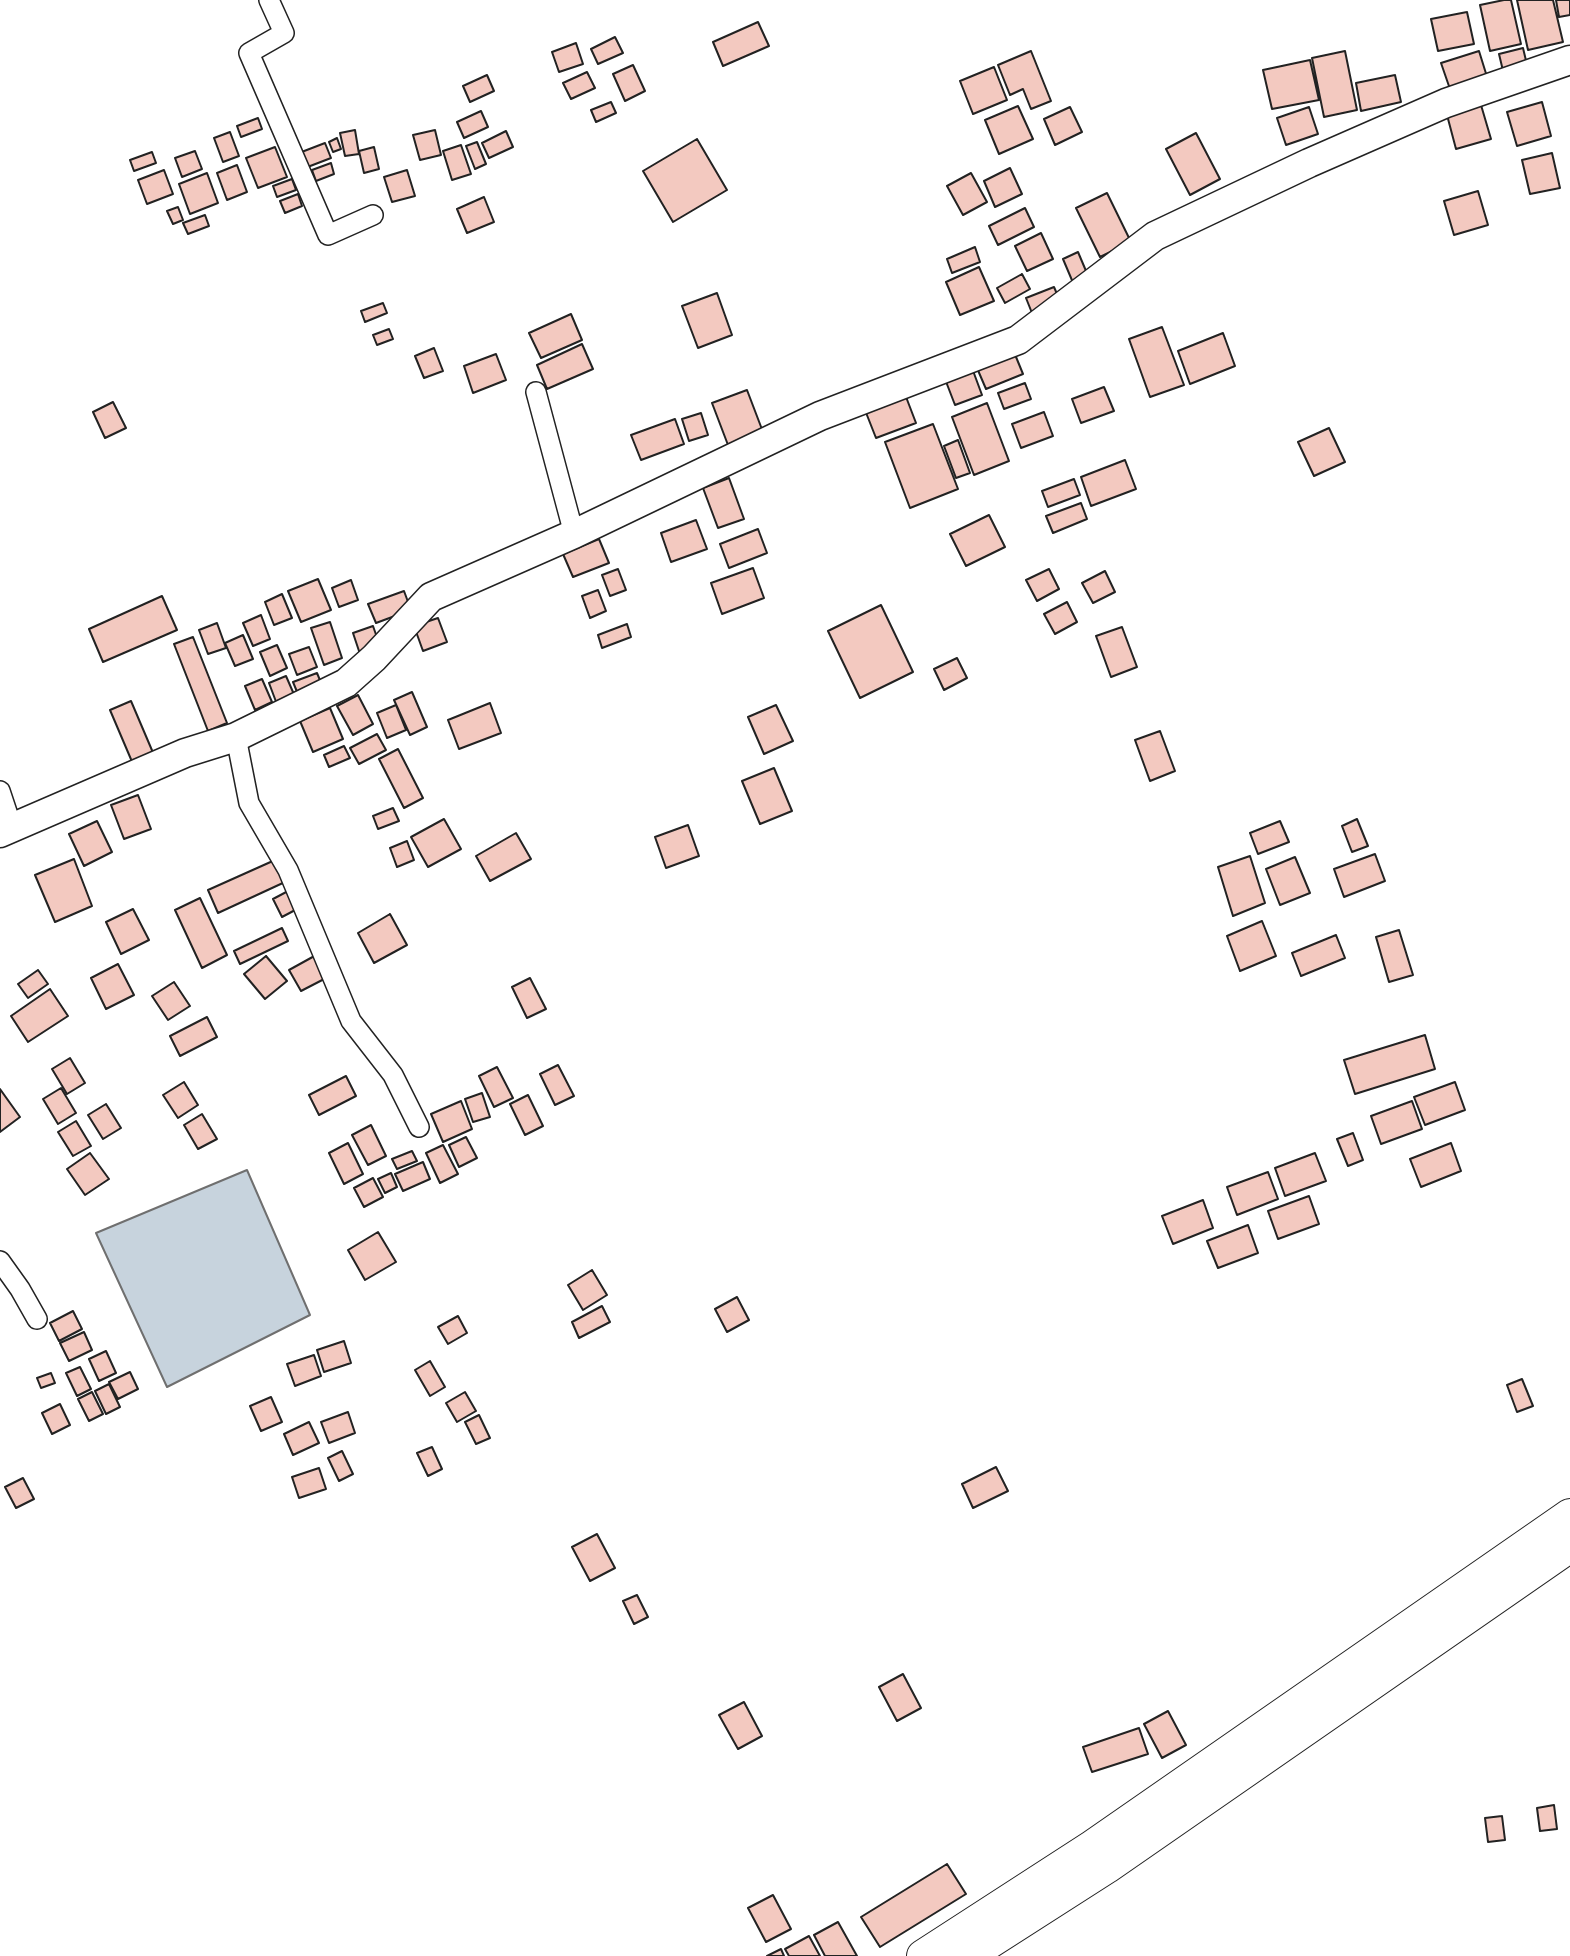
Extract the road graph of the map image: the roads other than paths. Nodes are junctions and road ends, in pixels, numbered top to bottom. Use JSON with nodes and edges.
{"nodes":[{"id":1,"x":269,"y":0,"type":"edge"},
{"id":2,"x":1570,"y":60,"type":"edge"},
{"id":3,"x":373,"y":215,"type":"dead end"},
{"id":4,"x":536,"y":392,"type":"dead end"},
{"id":5,"x":574,"y":534,"type":"junction"},
{"id":6,"x":236,"y":737,"type":"junction"},
{"id":7,"x":0,"y":791,"type":"edge"},
{"id":8,"x":6,"y":830,"type":"edge"},
{"id":9,"x":419,"y":1127,"type":"dead end"},
{"id":10,"x":0,"y":1261,"type":"edge"},
{"id":11,"x":37,"y":1319,"type":"dead end"},
{"id":12,"x":1570,"y":1515,"type":"edge"},
{"id":13,"x":1570,"y":1546,"type":"edge"},
{"id":14,"x":923,"y":1956,"type":"edge"},
{"id":15,"x":968,"y":1956,"type":"edge"}],
"edges":[{"from":1,"to":3,"type":"street"},
{"from":2,"to":5,"type":"street"},
{"from":4,"to":5,"type":"street"},
{"from":5,"to":6,"type":"street"},
{"from":6,"to":8,"type":"street"},
{"from":6,"to":9,"type":"street"},
{"from":7,"to":8,"type":"street"},
{"from":10,"to":11,"type":"street"},
{"from":12,"to":14,"type":"main road"},
{"from":13,"to":15,"type":"main road"}]}
